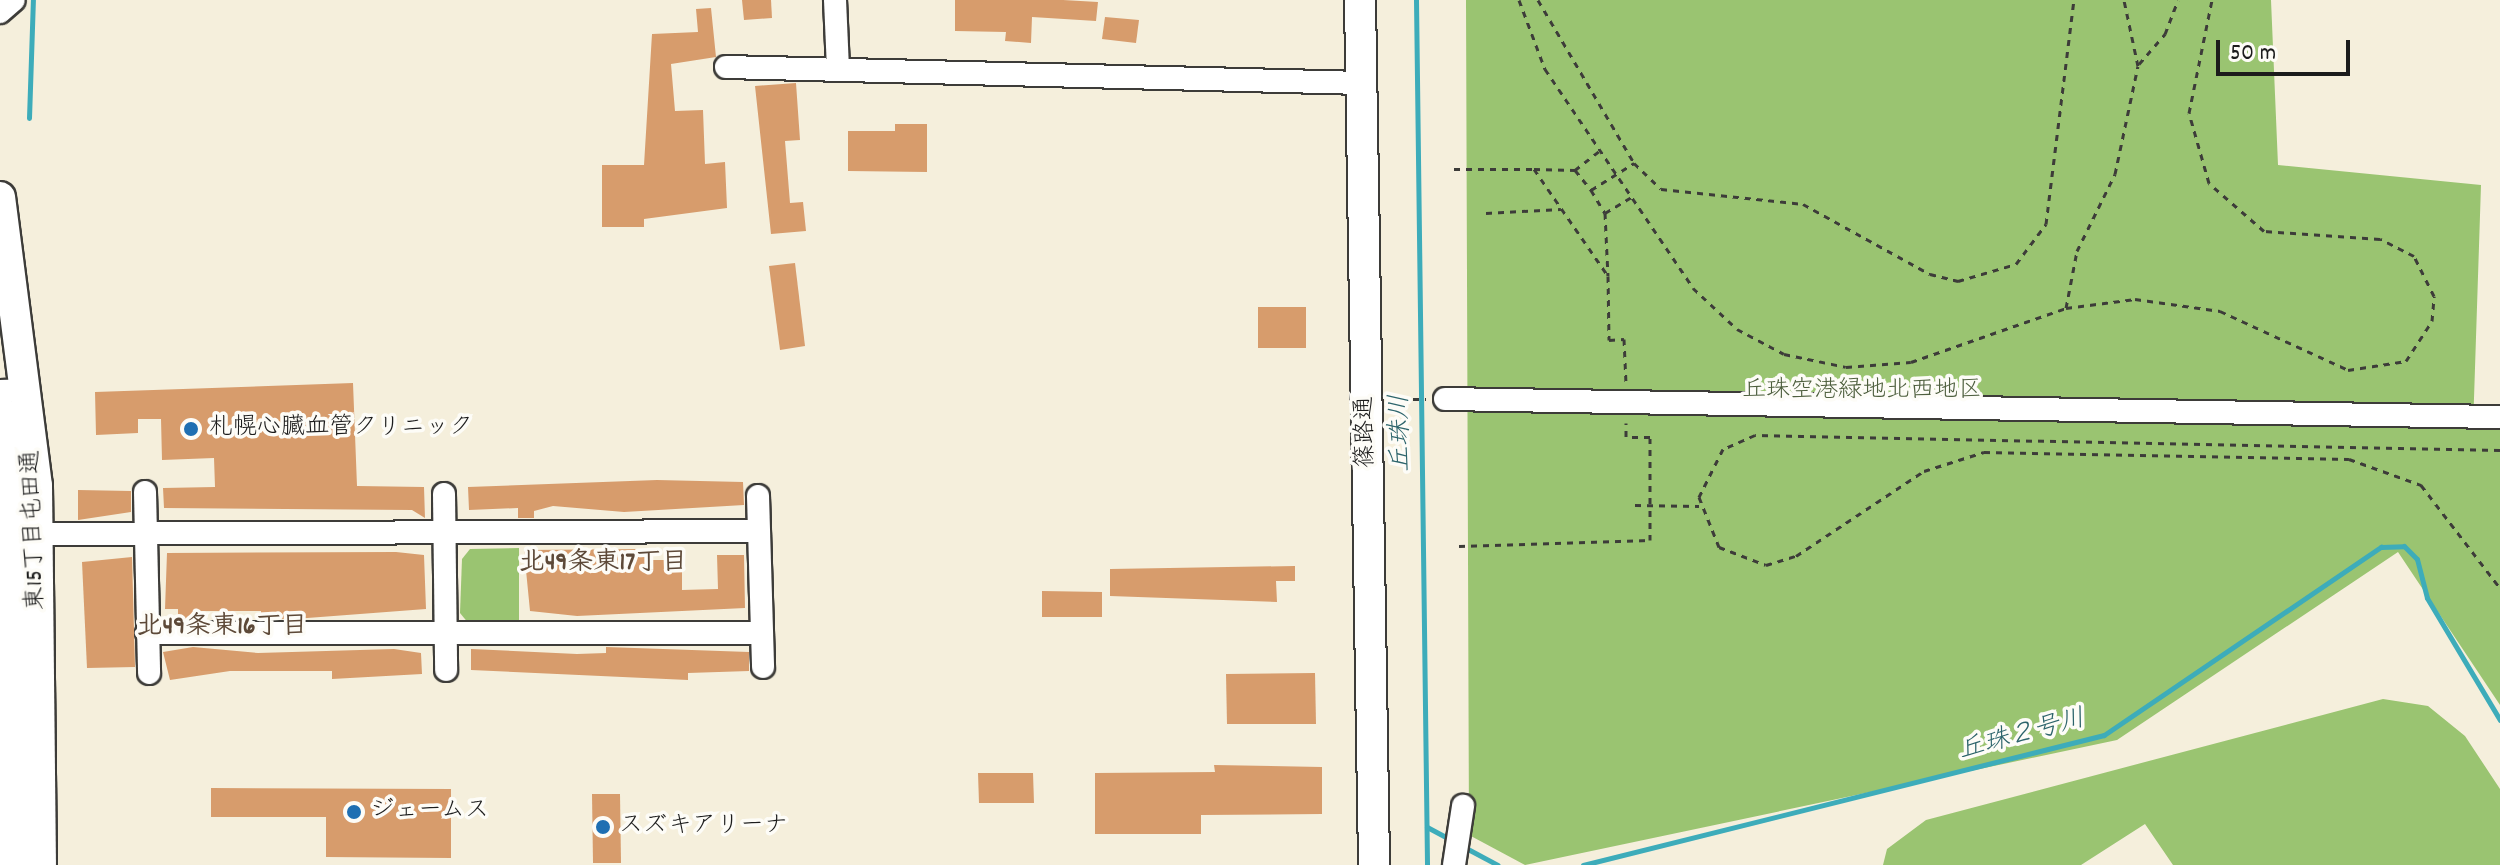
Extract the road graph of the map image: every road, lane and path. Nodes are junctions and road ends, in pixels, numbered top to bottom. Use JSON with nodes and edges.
{"nodes":[{"id":1,"x":14,"y":0,"type":"edge"},
{"id":2,"x":835,"y":0,"type":"edge"},
{"id":3,"x":1360,"y":0,"type":"edge"},
{"id":4,"x":1519,"y":0,"type":"edge"},
{"id":5,"x":1538,"y":0,"type":"edge"},
{"id":6,"x":2074,"y":0,"type":"edge"},
{"id":7,"x":2124,"y":0,"type":"edge"},
{"id":8,"x":2178,"y":0,"type":"edge"},
{"id":9,"x":2212,"y":0,"type":"edge"},
{"id":10,"x":0,"y":12,"type":"edge"},
{"id":11,"x":2138,"y":66,"type":"junction"},
{"id":12,"x":726,"y":67,"type":"dead end"},
{"id":13,"x":838,"y":68,"type":"junction"},
{"id":14,"x":1361,"y":83,"type":"junction"},
{"id":15,"x":1601,"y":150,"type":"junction"},
{"id":16,"x":1634,"y":163,"type":"junction"},
{"id":17,"x":1534,"y":169,"type":"dead end"},
{"id":18,"x":1575,"y":170,"type":"junction"},
{"id":19,"x":1618,"y":174,"type":"junction"},
{"id":20,"x":1591,"y":190,"type":"junction"},
{"id":21,"x":0,"y":197,"type":"edge"},
{"id":22,"x":1632,"y":197,"type":"junction"},
{"id":23,"x":1561,"y":209,"type":"dead end"},
{"id":24,"x":1486,"y":213,"type":"dead end"},
{"id":25,"x":1605,"y":213,"type":"junction"},
{"id":26,"x":4,"y":265,"type":"edge"},
{"id":27,"x":1608,"y":276,"type":"dead end"},
{"id":28,"x":2066,"y":308,"type":"junction"},
{"id":29,"x":12,"y":390,"type":"edge"},
{"id":30,"x":1445,"y":399,"type":"dead end"},
{"id":31,"x":0,"y":411,"type":"edge"},
{"id":32,"x":2500,"y":417,"type":"edge"},
{"id":33,"x":2500,"y":450,"type":"edge"},
{"id":34,"x":145,"y":492,"type":"dead end"},
{"id":35,"x":444,"y":494,"type":"dead end"},
{"id":36,"x":758,"y":496,"type":"dead end"},
{"id":37,"x":1635,"y":505,"type":"dead end"},
{"id":38,"x":1699,"y":506,"type":"junction"},
{"id":39,"x":19,"y":516,"type":"edge"},
{"id":40,"x":758,"y":531,"type":"junction"},
{"id":41,"x":444,"y":533,"type":"junction"},
{"id":42,"x":146,"y":534,"type":"junction"},
{"id":43,"x":2500,"y":588,"type":"edge"},
{"id":44,"x":147,"y":633,"type":"junction"},
{"id":45,"x":761,"y":633,"type":"junction"},
{"id":46,"x":445,"y":634,"type":"junction"},
{"id":47,"x":763,"y":667,"type":"dead end"},
{"id":48,"x":446,"y":670,"type":"dead end"},
{"id":49,"x":149,"y":673,"type":"dead end"},
{"id":50,"x":1462,"y":816,"type":"dead end"},
{"id":51,"x":1454,"y":862,"type":"edge"},
{"id":52,"x":12,"y":865,"type":"edge"},
{"id":53,"x":41,"y":865,"type":"edge"},
{"id":54,"x":1374,"y":865,"type":"edge"}],
"edges":[{"from":1,"to":10,"type":"street"},
{"from":2,"to":13,"type":"street"},
{"from":3,"to":14,"type":"street","name":"篠路通"},
{"from":4,"to":15,"type":"path"},
{"from":5,"to":16,"type":"path"},
{"from":6,"to":16,"type":"path"},
{"from":7,"to":11,"type":"path"},
{"from":8,"to":11,"type":"path"},
{"from":9,"to":28,"type":"path"},
{"from":11,"to":28,"type":"path"},
{"from":12,"to":13,"type":"street"},
{"from":13,"to":14,"type":"street"},
{"from":14,"to":54,"type":"street","name":"篠路通"},
{"from":15,"to":18,"type":"path"},
{"from":15,"to":19,"type":"path"},
{"from":16,"to":19,"type":"path"},
{"from":17,"to":18,"type":"path"},
{"from":18,"to":20,"type":"path"},
{"from":19,"to":20,"type":"path"},
{"from":19,"to":22,"type":"path"},
{"from":20,"to":25,"type":"path"},
{"from":21,"to":26,"type":"street","name":"東15丁目屯田通"},
{"from":22,"to":25,"type":"path"},
{"from":22,"to":28,"type":"path"},
{"from":23,"to":24,"type":"path"},
{"from":25,"to":27,"type":"path"},
{"from":26,"to":29,"type":"street","name":"東15丁目屯田通"},
{"from":29,"to":39,"type":"street","name":"東15丁目屯田通"},
{"from":30,"to":32,"type":"street"},
{"from":31,"to":39,"type":"street","name":"東15丁目屯田通"},
{"from":33,"to":38,"type":"path"},
{"from":34,"to":42,"type":"street"},
{"from":35,"to":41,"type":"street"},
{"from":36,"to":40,"type":"street"},
{"from":37,"to":38,"type":"path"},
{"from":38,"to":43,"type":"path"},
{"from":39,"to":42,"type":"street"},
{"from":39,"to":52,"type":"street","name":"東15丁目屯田通"},
{"from":39,"to":53,"type":"street","name":"東15丁目屯田通"},
{"from":40,"to":41,"type":"street"},
{"from":40,"to":45,"type":"street"},
{"from":41,"to":42,"type":"street"},
{"from":41,"to":46,"type":"street"},
{"from":42,"to":44,"type":"street"},
{"from":44,"to":46,"type":"street"},
{"from":44,"to":49,"type":"street"},
{"from":45,"to":46,"type":"street"},
{"from":45,"to":47,"type":"street"},
{"from":46,"to":48,"type":"street"},
{"from":50,"to":51,"type":"street"}]}
